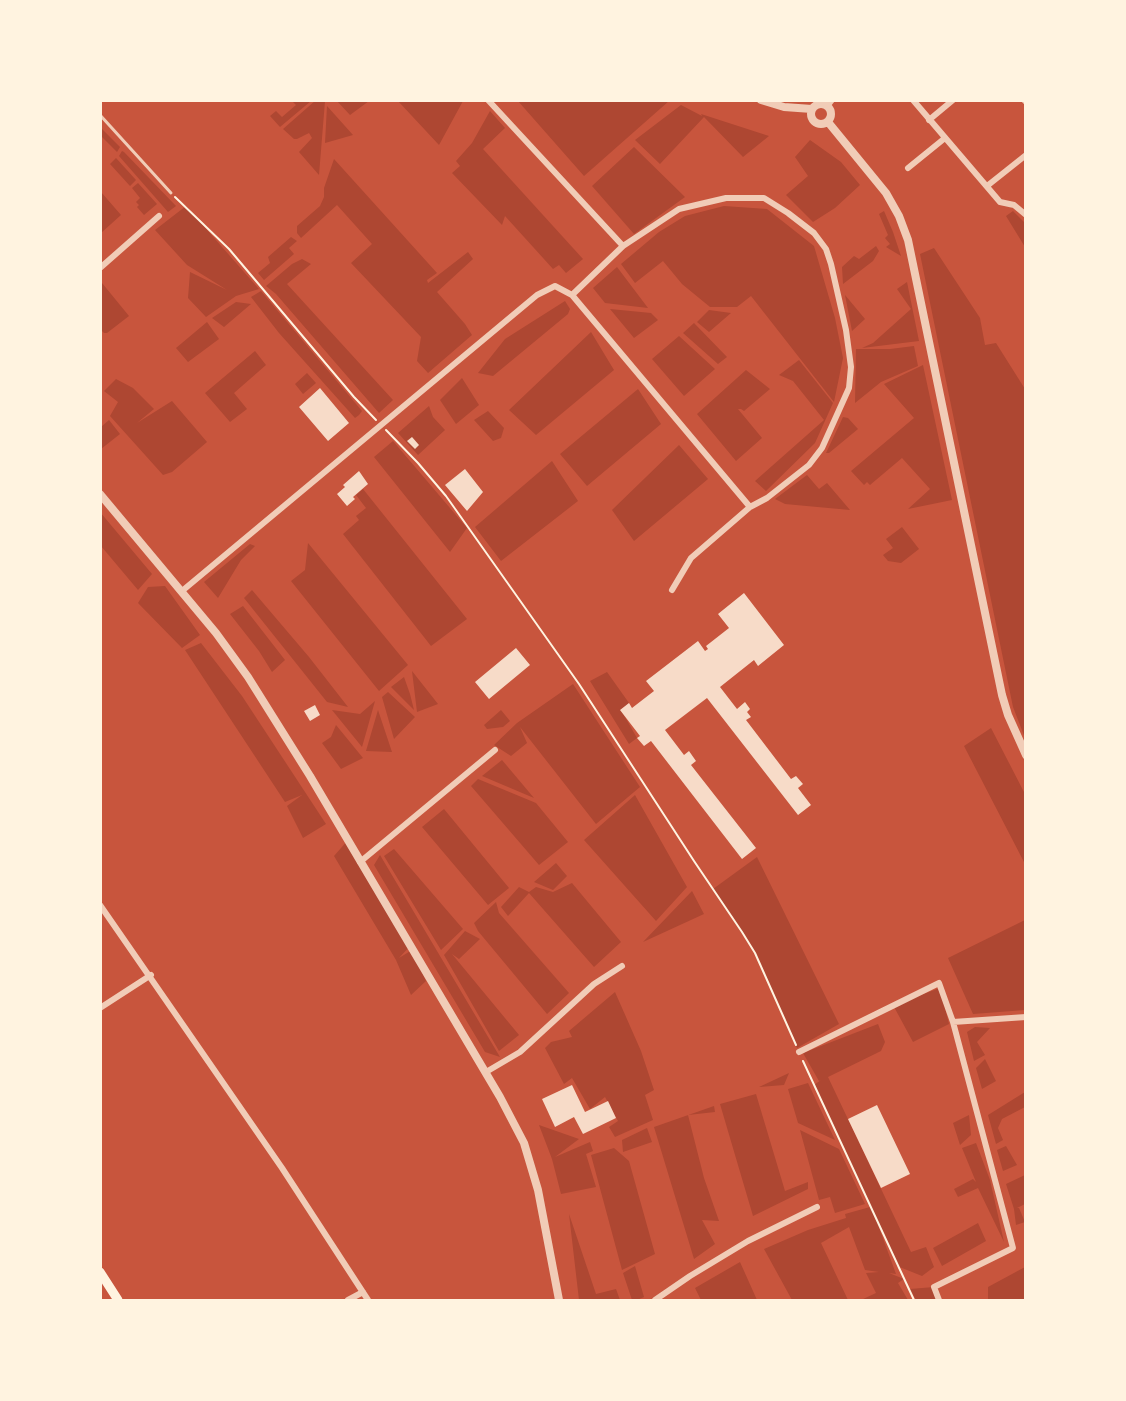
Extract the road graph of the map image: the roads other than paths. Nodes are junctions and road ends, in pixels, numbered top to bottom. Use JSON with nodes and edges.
{"nodes":[{"id":1,"x":488,"y":100,"type":"edge"},
{"id":2,"x":761,"y":100,"type":"edge"},
{"id":3,"x":913,"y":100,"type":"edge"},
{"id":4,"x":953,"y":100,"type":"edge"},
{"id":5,"x":830,"y":103,"type":"edge"},
{"id":6,"x":812,"y":109,"type":"junction"},
{"id":7,"x":100,"y":115,"type":"edge"},
{"id":8,"x":929,"y":120,"type":"junction"},
{"id":9,"x":828,"y":122,"type":"junction"},
{"id":10,"x":945,"y":138,"type":"junction"},
{"id":11,"x":1026,"y":155,"type":"edge"},
{"id":12,"x":908,"y":168,"type":"dead end"},
{"id":13,"x":987,"y":186,"type":"junction"},
{"id":14,"x":171,"y":193,"type":"road end"},
{"id":15,"x":1026,"y":215,"type":"edge"},
{"id":16,"x":159,"y":216,"type":"dead end"},
{"id":17,"x":623,"y":246,"type":"junction"},
{"id":18,"x":100,"y":268,"type":"edge"},
{"id":19,"x":572,"y":295,"type":"junction"},
{"id":20,"x":100,"y":494,"type":"edge"},
{"id":21,"x":750,"y":507,"type":"junction"},
{"id":22,"x":672,"y":590,"type":"dead end"},
{"id":23,"x":182,"y":591,"type":"junction"},
{"id":24,"x":495,"y":750,"type":"dead end"},
{"id":25,"x":1026,"y":755,"type":"edge"},
{"id":26,"x":360,"y":862,"type":"junction"},
{"id":27,"x":100,"y":905,"type":"edge"},
{"id":28,"x":622,"y":966,"type":"dead end"},
{"id":29,"x":150,"y":975,"type":"junction"},
{"id":30,"x":100,"y":1008,"type":"edge"},
{"id":31,"x":1026,"y":1017,"type":"edge"},
{"id":32,"x":953,"y":1022,"type":"junction"},
{"id":33,"x":799,"y":1052,"type":"road end"},
{"id":34,"x":486,"y":1072,"type":"junction"},
{"id":35,"x":817,"y":1207,"type":"dead end"},
{"id":36,"x":100,"y":1272,"type":"edge"},
{"id":37,"x":363,"y":1292,"type":"junction"},
{"id":38,"x":118,"y":1300,"type":"edge"},
{"id":39,"x":348,"y":1300,"type":"edge"},
{"id":40,"x":368,"y":1300,"type":"edge"},
{"id":41,"x":559,"y":1300,"type":"edge"},
{"id":42,"x":655,"y":1300,"type":"edge"},
{"id":43,"x":939,"y":1300,"type":"edge"}],
"edges":[{"from":1,"to":17,"type":"street"},
{"from":2,"to":6,"type":"street"},
{"from":3,"to":8,"type":"street"},
{"from":4,"to":8,"type":"street"},
{"from":5,"to":6,"type":"street"},
{"from":5,"to":9,"type":"street"},
{"from":6,"to":9,"type":"street"},
{"from":7,"to":14,"type":"lane"},
{"from":8,"to":10,"type":"street"},
{"from":9,"to":25,"type":"street"},
{"from":10,"to":12,"type":"street"},
{"from":10,"to":13,"type":"street"},
{"from":11,"to":13,"type":"street"},
{"from":13,"to":15,"type":"street"},
{"from":16,"to":18,"type":"street"},
{"from":17,"to":19,"type":"street"},
{"from":17,"to":21,"type":"street"},
{"from":19,"to":21,"type":"street"},
{"from":19,"to":23,"type":"street"},
{"from":20,"to":23,"type":"street"},
{"from":21,"to":22,"type":"street"},
{"from":23,"to":26,"type":"street"},
{"from":24,"to":26,"type":"street"},
{"from":26,"to":34,"type":"street"},
{"from":27,"to":29,"type":"street"},
{"from":28,"to":34,"type":"street"},
{"from":29,"to":30,"type":"street"},
{"from":29,"to":37,"type":"street"},
{"from":31,"to":32,"type":"street"},
{"from":32,"to":33,"type":"street"},
{"from":32,"to":43,"type":"street"},
{"from":34,"to":41,"type":"street"},
{"from":35,"to":42,"type":"street"},
{"from":36,"to":38,"type":"main road"},
{"from":37,"to":39,"type":"street"},
{"from":37,"to":40,"type":"street"}]}
